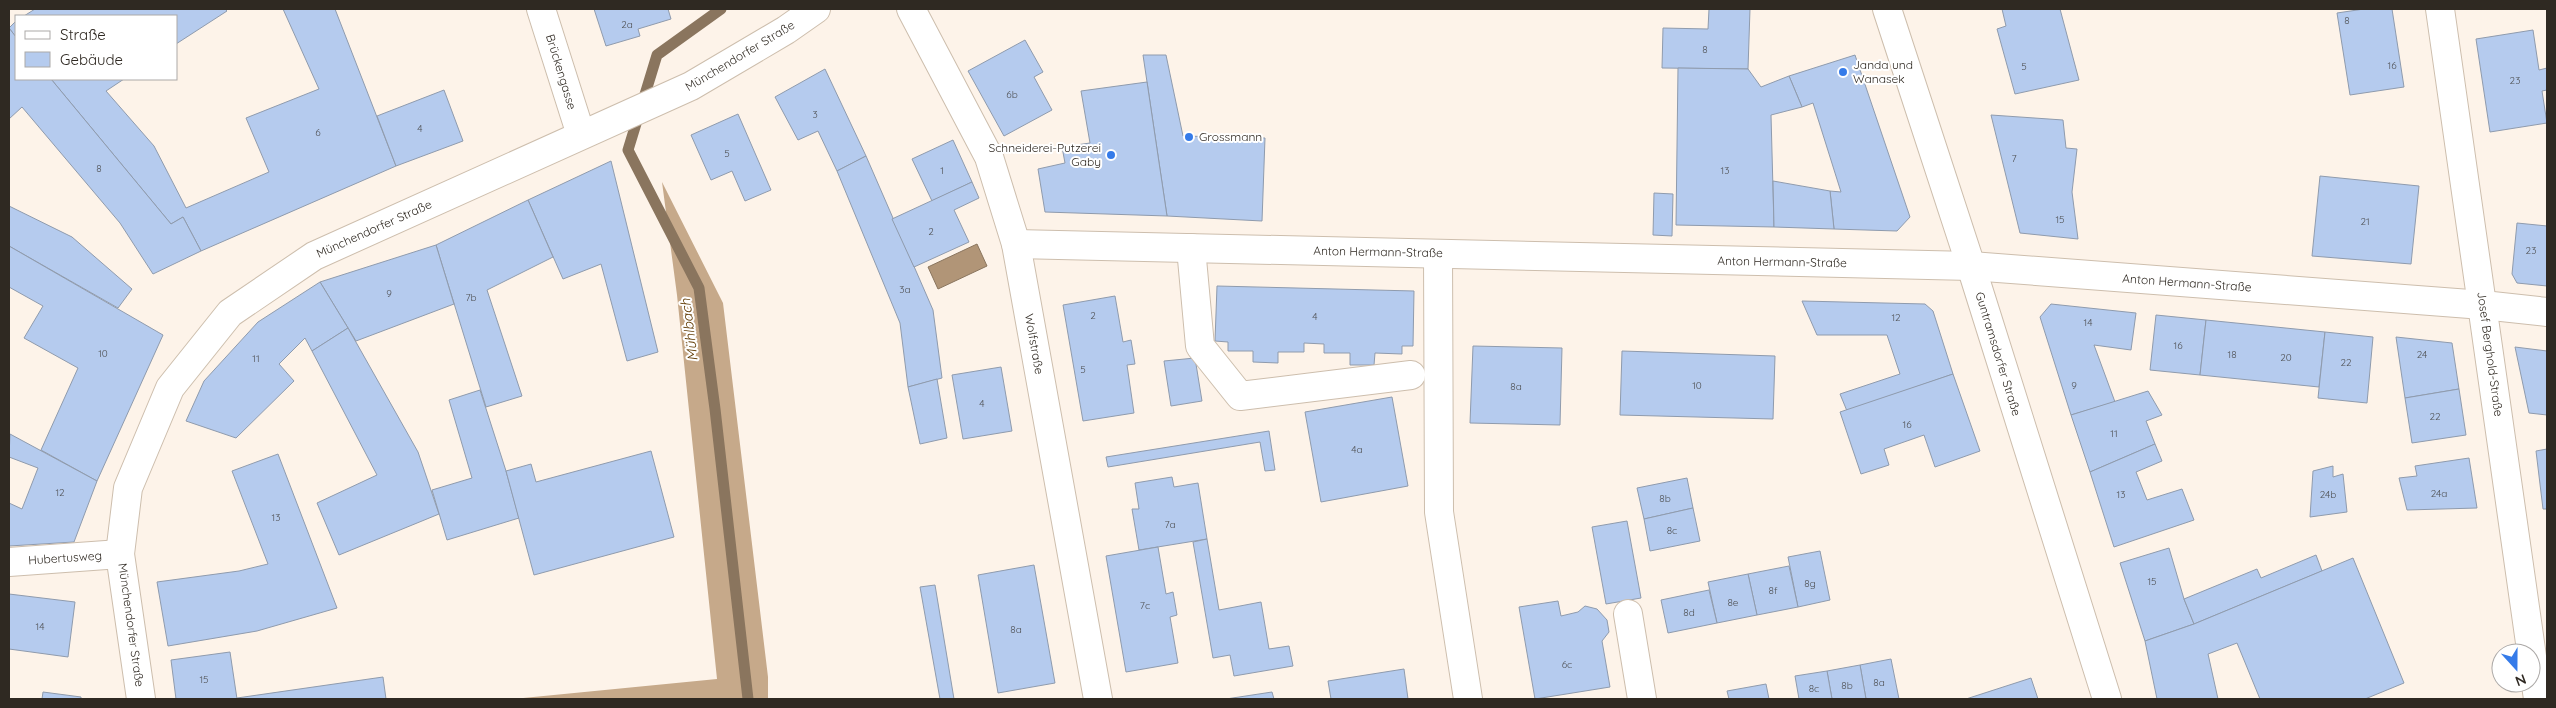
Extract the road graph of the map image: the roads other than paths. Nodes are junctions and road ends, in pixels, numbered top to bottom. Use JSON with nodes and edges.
{"nodes":[{"id":1,"x":541,"y":9,"type":"edge"},
{"id":2,"x":816,"y":9,"type":"edge"},
{"id":3,"x":911,"y":9,"type":"edge"},
{"id":4,"x":1886,"y":9,"type":"edge"},
{"id":5,"x":2440,"y":9,"type":"edge"},
{"id":6,"x":581,"y":135,"type":"junction"},
{"id":7,"x":1016,"y":244,"type":"junction"},
{"id":8,"x":1191,"y":248,"type":"junction"},
{"id":9,"x":1438,"y":254,"type":"junction"},
{"id":10,"x":1971,"y":266,"type":"junction"},
{"id":11,"x":2483,"y":305,"type":"junction"},
{"id":12,"x":2547,"y":312,"type":"edge"},
{"id":13,"x":1411,"y":375,"type":"dead end"},
{"id":14,"x":120,"y":554,"type":"junction"},
{"id":15,"x":9,"y":562,"type":"edge"},
{"id":16,"x":1628,"y":614,"type":"dead end"},
{"id":17,"x":142,"y":699,"type":"edge"},
{"id":18,"x":1098,"y":699,"type":"edge"},
{"id":19,"x":1468,"y":699,"type":"edge"},
{"id":20,"x":1642,"y":699,"type":"edge"},
{"id":21,"x":2107,"y":699,"type":"edge"},
{"id":22,"x":2538,"y":699,"type":"edge"}],
"edges":[{"from":1,"to":6,"type":"street","name":"Brückengasse"},
{"from":2,"to":6,"type":"street","name":"Münchendorfer Straße"},
{"from":3,"to":7,"type":"street","name":"Wolfstraße"},
{"from":4,"to":10,"type":"street","name":"Guntramsdorfer Straße"},
{"from":5,"to":11,"type":"street","name":"Josef Berghold-Straße"},
{"from":6,"to":14,"type":"street","name":"Münchendorfer Straße"},
{"from":7,"to":8,"type":"street","name":"Anton Hermann-Straße"},
{"from":7,"to":18,"type":"street","name":"Wolfstraße"},
{"from":8,"to":9,"type":"street","name":"Anton Hermann-Straße"},
{"from":8,"to":13,"type":"street"},
{"from":9,"to":10,"type":"street","name":"Anton Hermann-Straße"},
{"from":9,"to":19,"type":"street"},
{"from":10,"to":11,"type":"street","name":"Anton Hermann-Straße"},
{"from":10,"to":21,"type":"street","name":"Guntramsdorfer Straße"},
{"from":11,"to":12,"type":"street","name":"Anton Hermann-Straße"},
{"from":11,"to":22,"type":"street","name":"Josef Berghold-Straße"},
{"from":14,"to":15,"type":"street","name":"Hubertusweg"},
{"from":14,"to":17,"type":"street","name":"Münchendorfer Straße"},
{"from":16,"to":20,"type":"street"}]}
